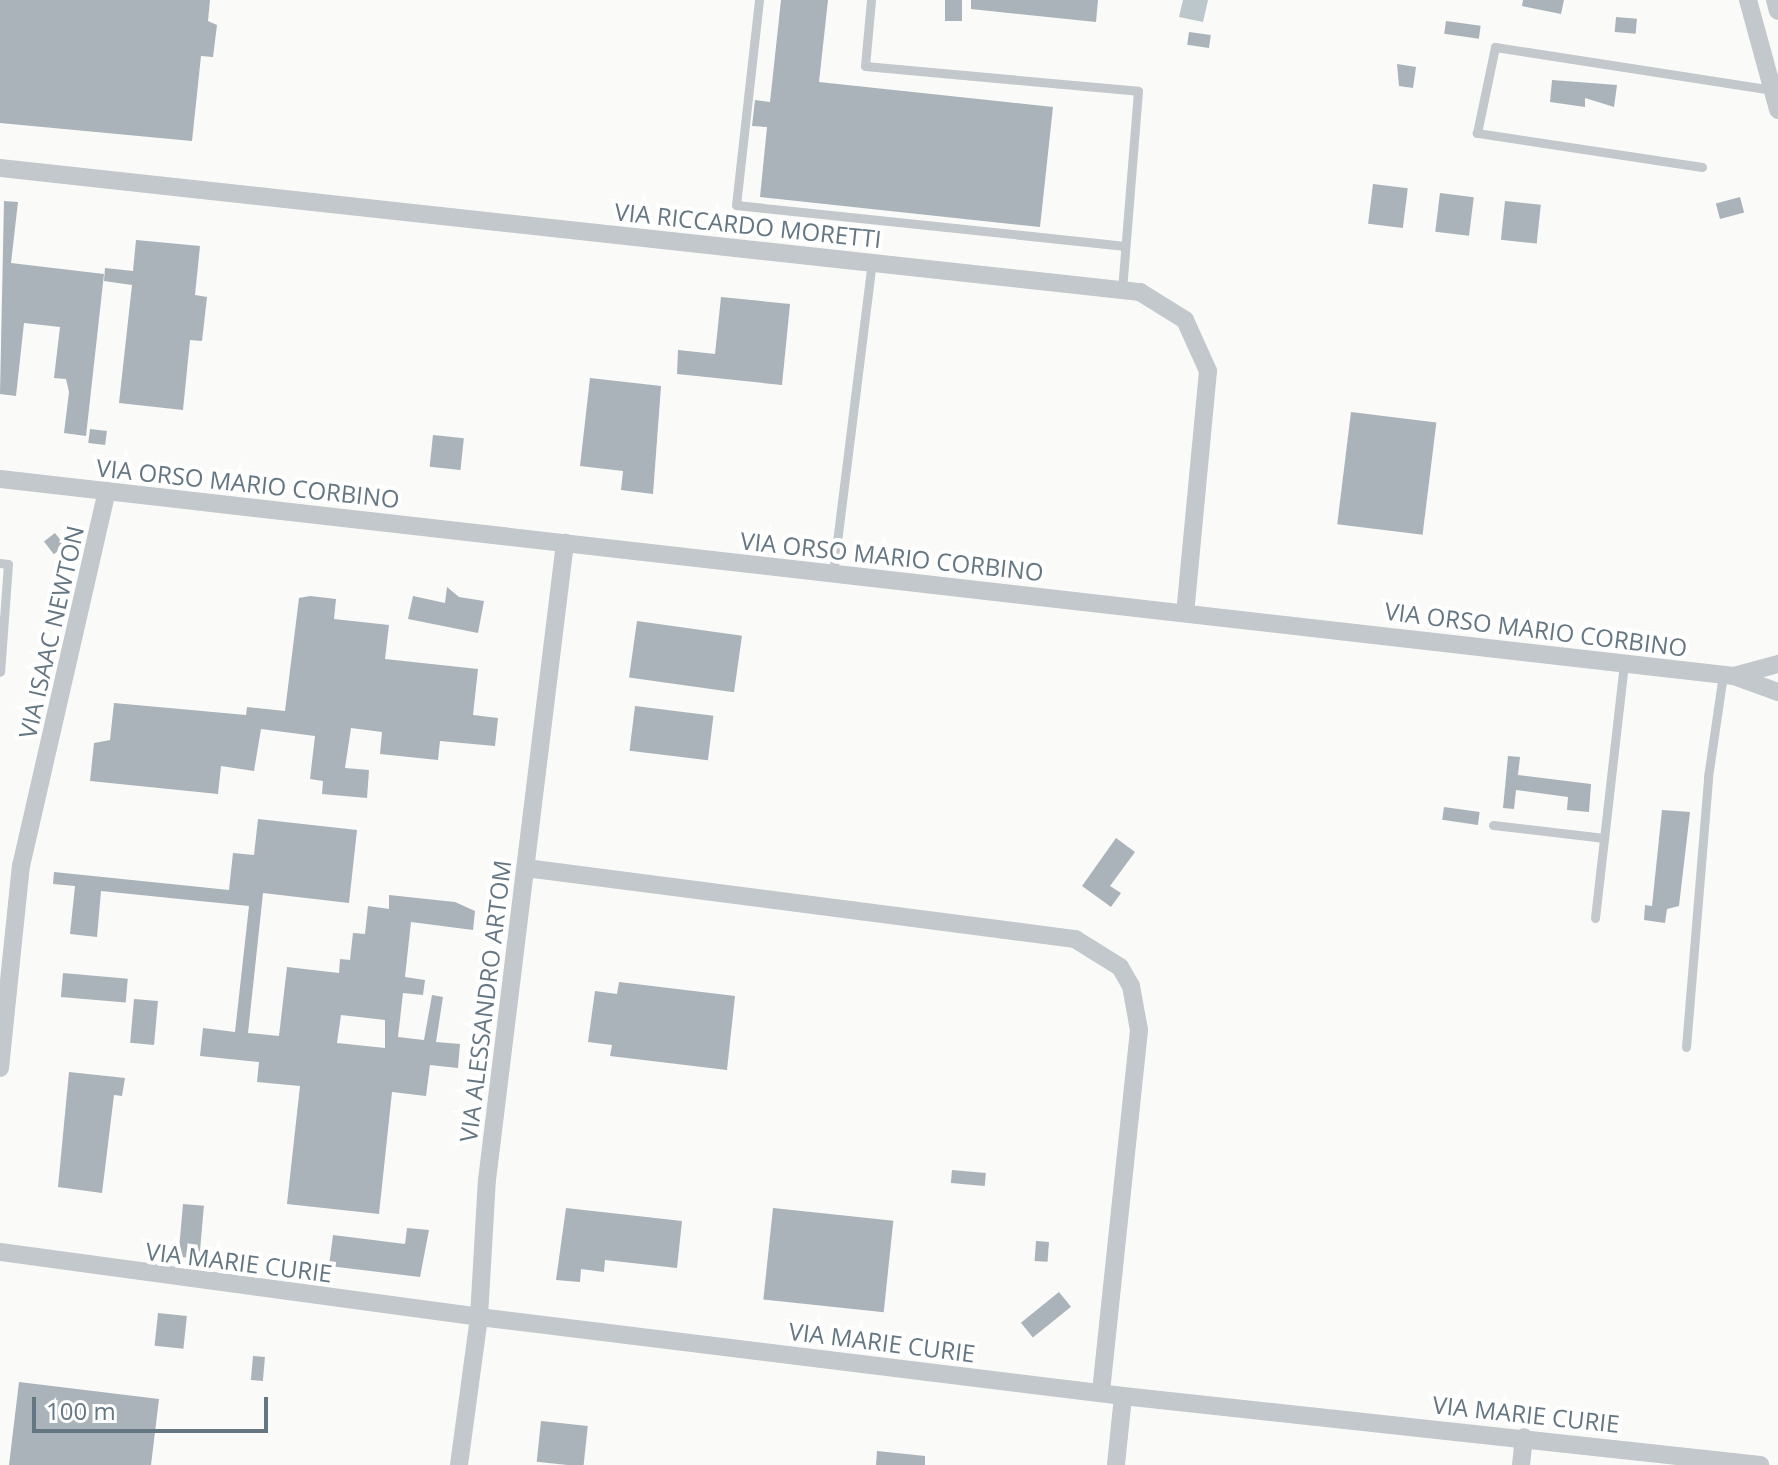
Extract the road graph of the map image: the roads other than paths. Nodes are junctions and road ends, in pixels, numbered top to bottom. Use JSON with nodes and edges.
{"nodes":[{"id":1,"x":759,"y":0,"type":"edge"},
{"id":2,"x":871,"y":0,"type":"edge"},
{"id":3,"x":1748,"y":0,"type":"edge"},
{"id":4,"x":1775,"y":0,"type":"edge"},
{"id":5,"x":1778,"y":11,"type":"edge"},
{"id":6,"x":1773,"y":90,"type":"junction"},
{"id":7,"x":1778,"y":110,"type":"edge"},
{"id":8,"x":1702,"y":167,"type":"dead end"},
{"id":9,"x":0,"y":168,"type":"edge"},
{"id":10,"x":1123,"y":246,"type":"junction"},
{"id":11,"x":872,"y":261,"type":"junction"},
{"id":12,"x":1122,"y":290,"type":"junction"},
{"id":13,"x":0,"y":479,"type":"edge"},
{"id":14,"x":107,"y":491,"type":"junction"},
{"id":15,"x":565,"y":543,"type":"junction"},
{"id":16,"x":0,"y":563,"type":"edge"},
{"id":17,"x":833,"y":574,"type":"junction"},
{"id":18,"x":1185,"y":613,"type":"junction"},
{"id":19,"x":1624,"y":663,"type":"junction"},
{"id":20,"x":1778,"y":664,"type":"edge"},
{"id":21,"x":0,"y":672,"type":"edge"},
{"id":22,"x":1728,"y":675,"type":"junction"},
{"id":23,"x":1778,"y":692,"type":"edge"},
{"id":24,"x":1493,"y":825,"type":"dead end"},
{"id":25,"x":1604,"y":838,"type":"junction"},
{"id":26,"x":526,"y":868,"type":"junction"},
{"id":27,"x":1595,"y":918,"type":"dead end"},
{"id":28,"x":1686,"y":1047,"type":"dead end"},
{"id":29,"x":0,"y":1068,"type":"edge"},
{"id":30,"x":0,"y":1252,"type":"edge"},
{"id":31,"x":479,"y":1317,"type":"junction"},
{"id":32,"x":1101,"y":1393,"type":"junction"},
{"id":33,"x":1123,"y":1396,"type":"junction"},
{"id":34,"x":1524,"y":1437,"type":"junction"},
{"id":35,"x":459,"y":1465,"type":"edge"},
{"id":36,"x":1116,"y":1465,"type":"edge"},
{"id":37,"x":1521,"y":1465,"type":"edge"},
{"id":38,"x":1760,"y":1465,"type":"edge"}],
"edges":[{"from":1,"to":10,"type":"lane"},
{"from":2,"to":10,"type":"lane"},
{"from":3,"to":6,"type":"street"},
{"from":4,"to":5,"type":"street"},
{"from":6,"to":7,"type":"street"},
{"from":6,"to":8,"type":"lane"},
{"from":9,"to":11,"type":"street","name":"VIA RICCARDO MORETTI"},
{"from":10,"to":12,"type":"lane"},
{"from":11,"to":12,"type":"street","name":"VIA RICCARDO MORETTI"},
{"from":11,"to":17,"type":"lane"},
{"from":12,"to":18,"type":"street","name":"VIA RICCARDO MORETTI"},
{"from":13,"to":14,"type":"street","name":"VIA ORSO MARIO CORBINO"},
{"from":14,"to":15,"type":"street","name":"VIA ORSO MARIO CORBINO"},
{"from":14,"to":29,"type":"street","name":"VIA ISAAC NEWTON"},
{"from":15,"to":17,"type":"street","name":"VIA ORSO MARIO CORBINO"},
{"from":15,"to":26,"type":"street","name":"VIA ALESSANDRO ARTOM"},
{"from":16,"to":21,"type":"lane"},
{"from":17,"to":18,"type":"street","name":"VIA ORSO MARIO CORBINO"},
{"from":18,"to":19,"type":"street","name":"VIA ORSO MARIO CORBINO"},
{"from":19,"to":22,"type":"street","name":"VIA ORSO MARIO CORBINO"},
{"from":19,"to":25,"type":"lane"},
{"from":20,"to":22,"type":"street","name":"VIA ORSO MARIO CORBINO"},
{"from":22,"to":23,"type":"street"},
{"from":22,"to":28,"type":"lane"},
{"from":24,"to":25,"type":"lane"},
{"from":25,"to":27,"type":"lane"},
{"from":26,"to":31,"type":"street","name":"VIA ALESSANDRO ARTOM"},
{"from":26,"to":32,"type":"street"},
{"from":30,"to":31,"type":"street","name":"VIA MARIE CURIE"},
{"from":31,"to":32,"type":"street","name":"VIA MARIE CURIE"},
{"from":31,"to":35,"type":"street","name":"VIA ALESSANDRO ARTOM"},
{"from":32,"to":33,"type":"street","name":"VIA MARIE CURIE"},
{"from":33,"to":34,"type":"street","name":"VIA MARIE CURIE"},
{"from":33,"to":36,"type":"street"},
{"from":34,"to":37,"type":"street"},
{"from":34,"to":38,"type":"street","name":"VIA MARIE CURIE"}]}
